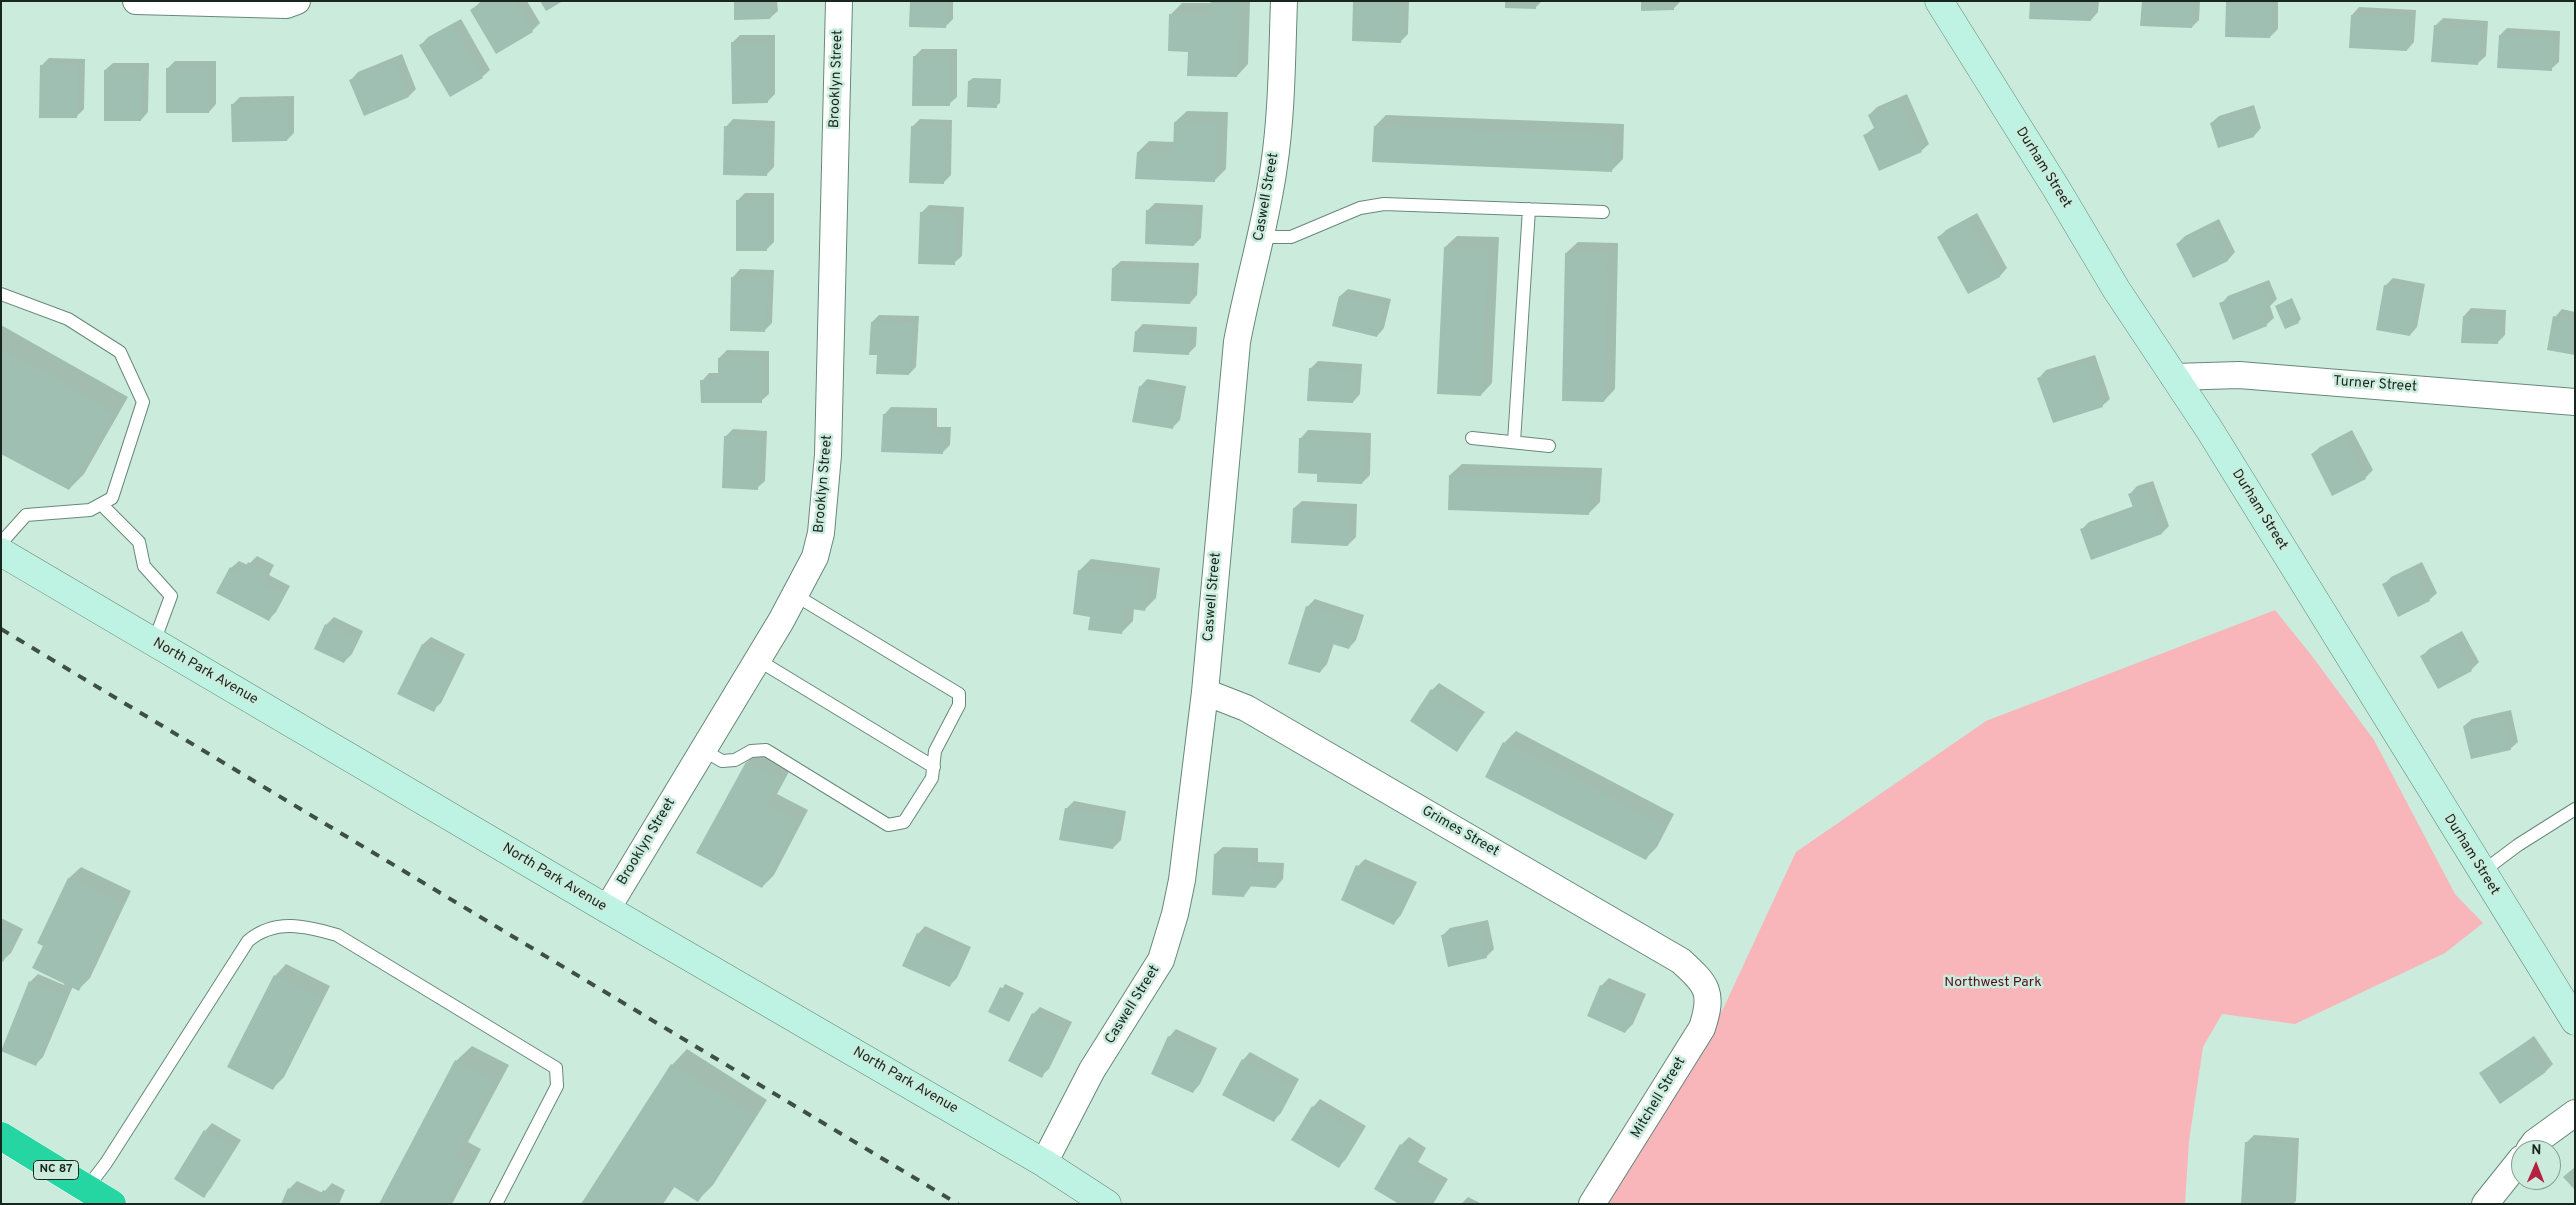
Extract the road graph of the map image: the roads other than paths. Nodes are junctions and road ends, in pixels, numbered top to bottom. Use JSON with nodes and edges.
{"nodes":[{"id":1,"x":136,"y":1,"type":"edge"},
{"id":2,"x":298,"y":1,"type":"edge"},
{"id":3,"x":839,"y":1,"type":"edge"},
{"id":4,"x":1284,"y":1,"type":"edge"},
{"id":5,"x":1939,"y":1,"type":"edge"},
{"id":6,"x":1529,"y":209,"type":"junction"},
{"id":7,"x":1603,"y":212,"type":"dead end"},
{"id":8,"x":1261,"y":237,"type":"junction"},
{"id":9,"x":1,"y":294,"type":"edge"},
{"id":10,"x":2174,"y":377,"type":"junction"},
{"id":11,"x":2575,"y":402,"type":"edge"},
{"id":12,"x":1472,"y":438,"type":"dead end"},
{"id":13,"x":1514,"y":442,"type":"junction"},
{"id":14,"x":1549,"y":446,"type":"dead end"},
{"id":15,"x":101,"y":504,"type":"junction"},
{"id":16,"x":1,"y":543,"type":"edge"},
{"id":17,"x":1,"y":552,"type":"edge"},
{"id":18,"x":795,"y":595,"type":"junction"},
{"id":19,"x":154,"y":642,"type":"junction"},
{"id":20,"x":758,"y":660,"type":"junction"},
{"id":21,"x":1205,"y":692,"type":"junction"},
{"id":22,"x":704,"y":750,"type":"junction"},
{"id":23,"x":934,"y":767,"type":"junction"},
{"id":24,"x":2575,"y":809,"type":"edge"},
{"id":25,"x":2482,"y":872,"type":"junction"},
{"id":26,"x":607,"y":909,"type":"junction"},
{"id":27,"x":1704,"y":987,"type":"joint"},
{"id":28,"x":2575,"y":1021,"type":"edge"},
{"id":29,"x":2575,"y":1113,"type":"edge"},
{"id":30,"x":1,"y":1136,"type":"edge"},
{"id":31,"x":2538,"y":1140,"type":"edge"},
{"id":32,"x":1044,"y":1163,"type":"junction"},
{"id":33,"x":2511,"y":1172,"type":"edge"},
{"id":34,"x":87,"y":1188,"type":"junction"},
{"id":35,"x":112,"y":1204,"type":"edge"},
{"id":36,"x":496,"y":1204,"type":"edge"},
{"id":37,"x":1107,"y":1204,"type":"edge"},
{"id":38,"x":1592,"y":1204,"type":"edge"},
{"id":39,"x":2485,"y":1204,"type":"edge"}],
"edges":[{"from":1,"to":2,"type":"street"},
{"from":3,"to":18,"type":"street","name":"Brooklyn Street"},
{"from":4,"to":8,"type":"street","name":"Caswell Street"},
{"from":5,"to":10,"type":"street","name":"Durham Street"},
{"from":6,"to":7,"type":"lane"},
{"from":6,"to":8,"type":"lane"},
{"from":6,"to":13,"type":"lane"},
{"from":8,"to":21,"type":"street","name":"Caswell Street"},
{"from":9,"to":15,"type":"lane"},
{"from":10,"to":11,"type":"street","name":"Turner Street"},
{"from":10,"to":25,"type":"street","name":"Durham Street"},
{"from":12,"to":13,"type":"lane"},
{"from":13,"to":14,"type":"lane"},
{"from":15,"to":16,"type":"lane"},
{"from":15,"to":19,"type":"lane"},
{"from":17,"to":19,"type":"street","name":"North Park Avenue"},
{"from":18,"to":20,"type":"street","name":"Brooklyn Street"},
{"from":18,"to":23,"type":"lane"},
{"from":19,"to":26,"type":"street","name":"North Park Avenue"},
{"from":20,"to":22,"type":"street","name":"Brooklyn Street"},
{"from":20,"to":23,"type":"lane"},
{"from":21,"to":27,"type":"street","name":"Grimes Street"},
{"from":21,"to":32,"type":"street","name":"Caswell Street"},
{"from":22,"to":23,"type":"lane"},
{"from":22,"to":26,"type":"street","name":"Brooklyn Street"},
{"from":24,"to":25,"type":"lane"},
{"from":25,"to":28,"type":"street","name":"Durham Street"},
{"from":26,"to":32,"type":"street","name":"North Park Avenue"},
{"from":27,"to":38,"type":"street","name":"Mitchell Street"},
{"from":29,"to":31,"type":"street"},
{"from":30,"to":34,"type":"highway","number":"NC 87"},
{"from":32,"to":37,"type":"street","name":"North Park Avenue"},
{"from":33,"to":39,"type":"street"},
{"from":34,"to":35,"type":"highway","number":"NC 87"},
{"from":34,"to":36,"type":"lane"}]}
